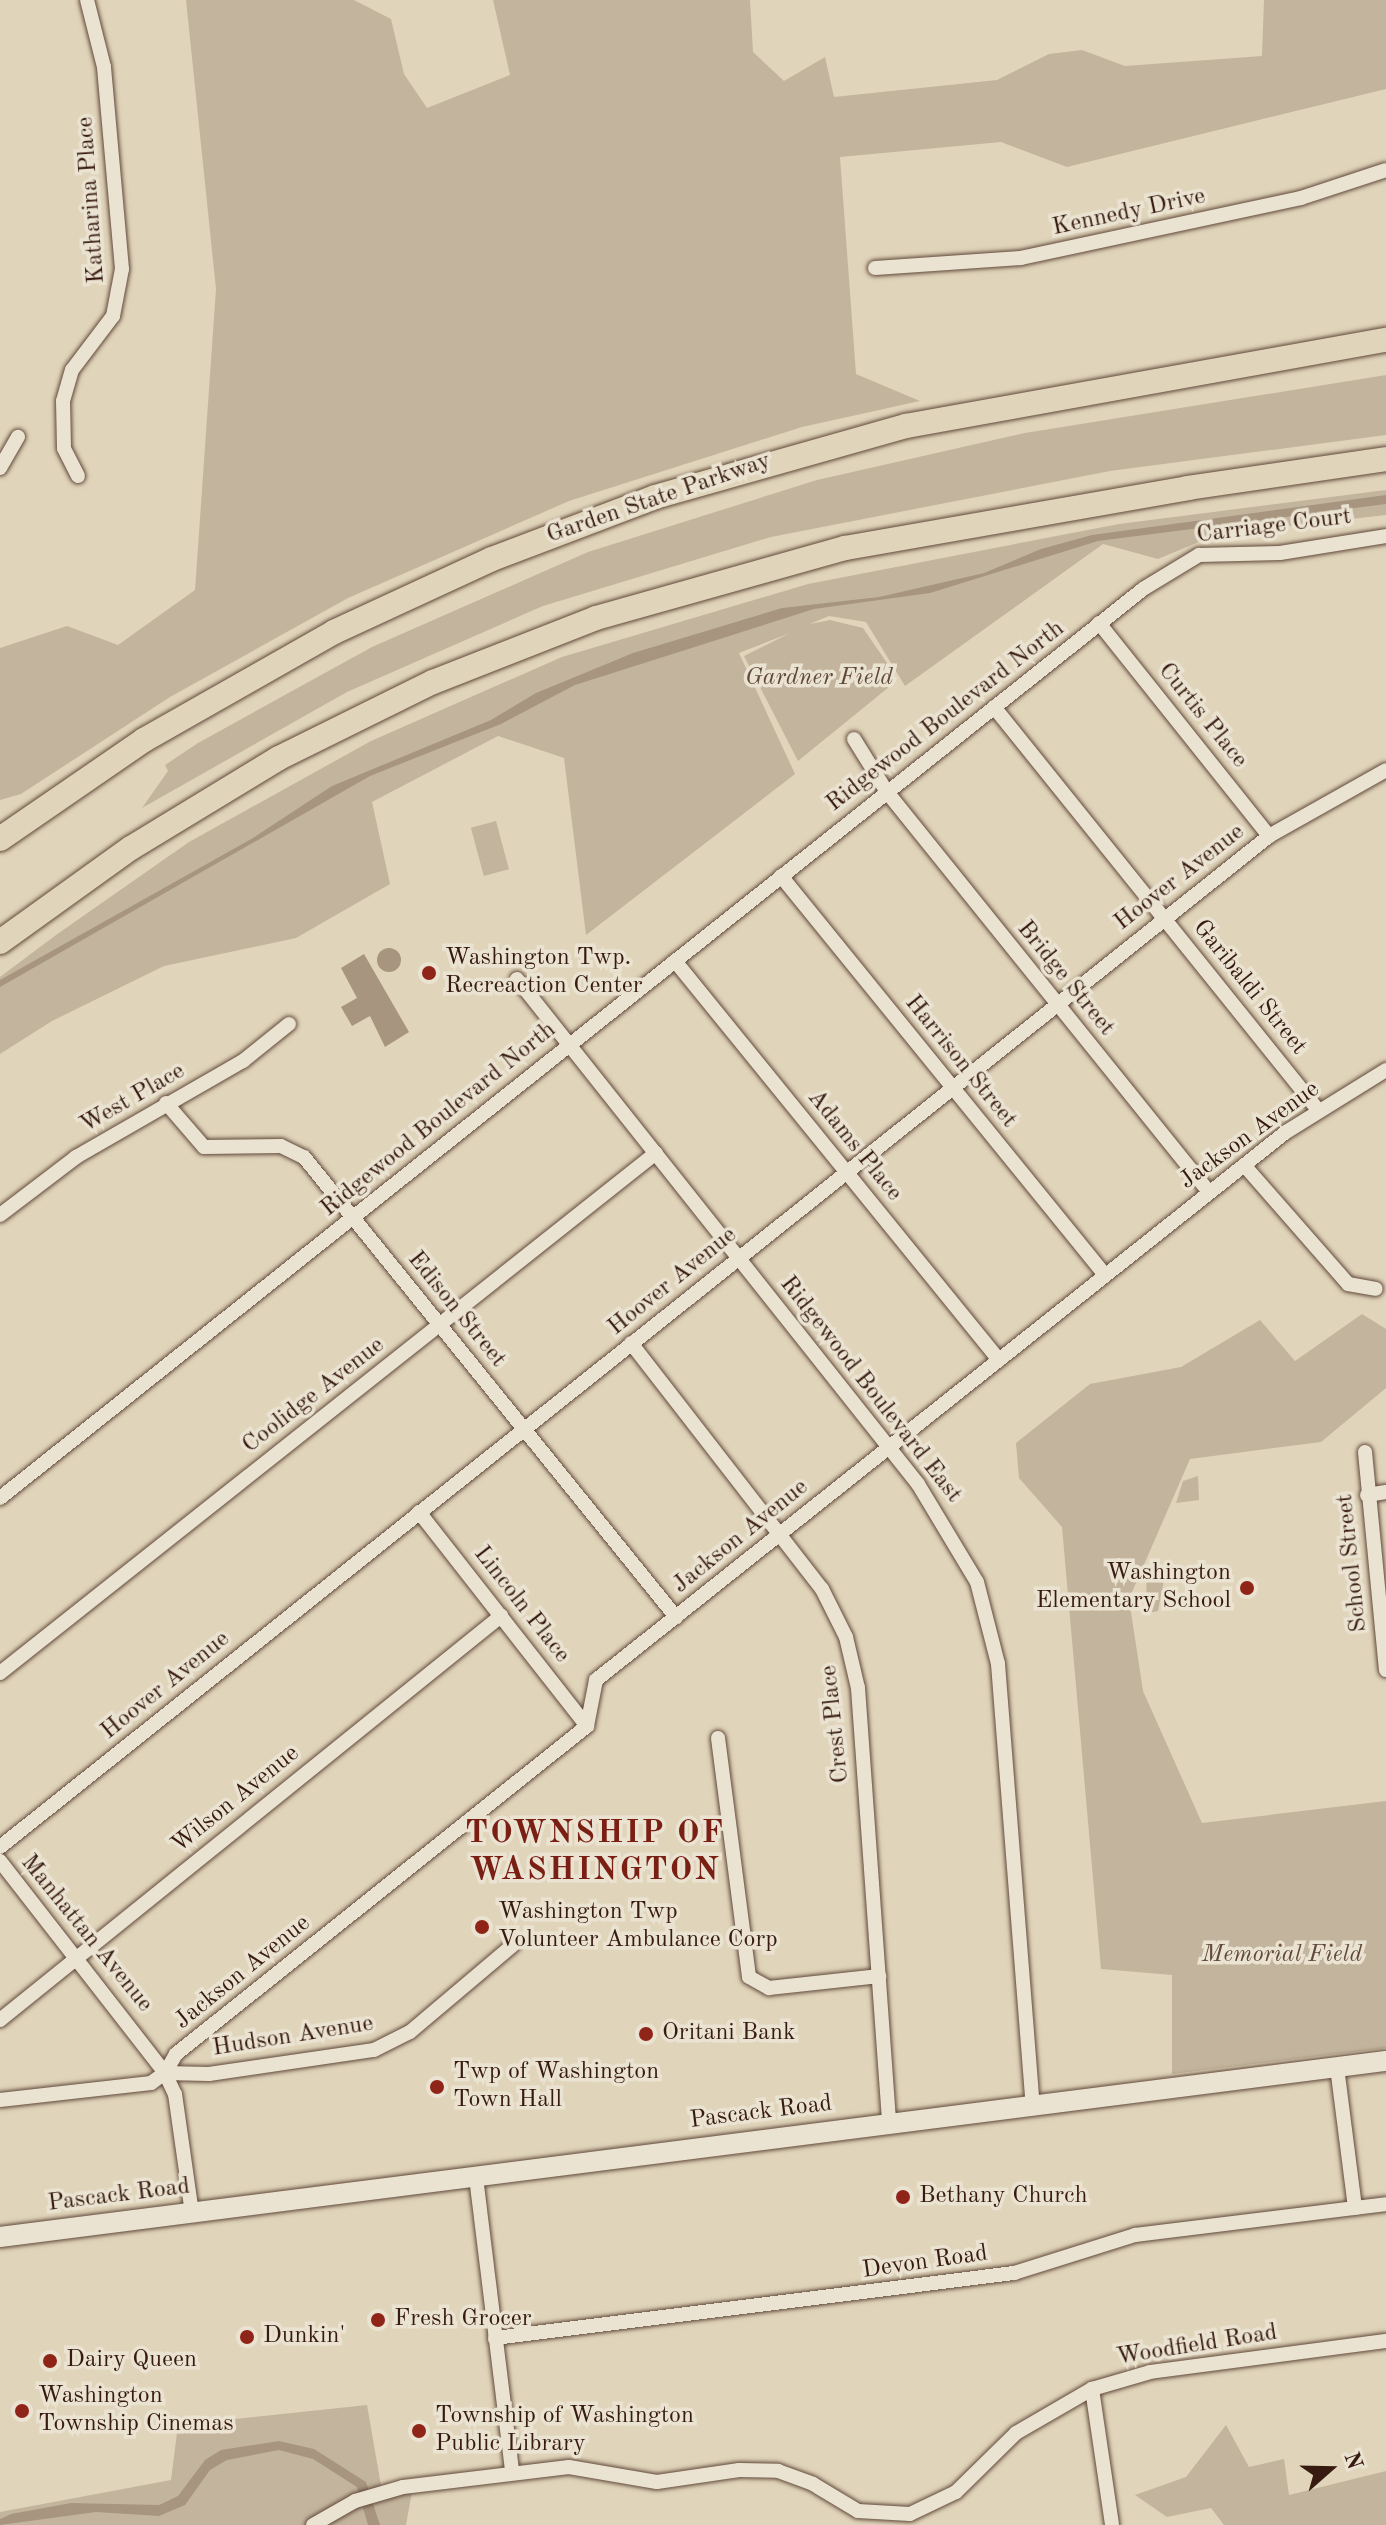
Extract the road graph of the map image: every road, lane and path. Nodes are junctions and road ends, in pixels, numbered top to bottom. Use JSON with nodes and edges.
{"nodes":[{"id":1,"x":87,"y":0,"type":"edge"},
{"id":2,"x":1386,"y":170,"type":"edge"},
{"id":3,"x":875,"y":268,"type":"dead end"},
{"id":4,"x":1386,"y":340,"type":"edge"},
{"id":5,"x":18,"y":437,"type":"dead end"},
{"id":6,"x":1386,"y":459,"type":"edge"},
{"id":7,"x":0,"y":468,"type":"edge"},
{"id":8,"x":78,"y":476,"type":"dead end"},
{"id":9,"x":1386,"y":536,"type":"edge"},
{"id":10,"x":1131,"y":598,"type":"joint"},
{"id":11,"x":1099,"y":623,"type":"junction"},
{"id":12,"x":994,"y":707,"type":"junction"},
{"id":13,"x":854,"y":739,"type":"dead end"},
{"id":14,"x":1386,"y":770,"type":"edge"},
{"id":15,"x":887,"y":792,"type":"junction"},
{"id":16,"x":1269,"y":836,"type":"junction"},
{"id":17,"x":0,"y":839,"type":"edge"},
{"id":18,"x":781,"y":876,"type":"junction"},
{"id":19,"x":1164,"y":919,"type":"junction"},
{"id":20,"x":0,"y":942,"type":"edge"},
{"id":21,"x":675,"y":961,"type":"junction"},
{"id":22,"x":517,"y":979,"type":"dead end"},
{"id":23,"x":1057,"y":1004,"type":"junction"},
{"id":24,"x":289,"y":1024,"type":"dead end"},
{"id":25,"x":570,"y":1044,"type":"junction"},
{"id":26,"x":1386,"y":1070,"type":"edge"},
{"id":27,"x":952,"y":1087,"type":"junction"},
{"id":28,"x":166,"y":1103,"type":"junction"},
{"id":29,"x":1318,"y":1110,"type":"junction"},
{"id":30,"x":656,"y":1153,"type":"junction"},
{"id":31,"x":1244,"y":1165,"type":"junction"},
{"id":32,"x":846,"y":1172,"type":"junction"},
{"id":33,"x":1209,"y":1192,"type":"junction"},
{"id":34,"x":0,"y":1215,"type":"edge"},
{"id":35,"x":353,"y":1217,"type":"junction"},
{"id":36,"x":739,"y":1257,"type":"junction"},
{"id":37,"x":1105,"y":1275,"type":"junction"},
{"id":38,"x":1376,"y":1289,"type":"dead end"},
{"id":39,"x":440,"y":1325,"type":"junction"},
{"id":40,"x":631,"y":1343,"type":"junction"},
{"id":41,"x":999,"y":1360,"type":"junction"},
{"id":42,"x":524,"y":1429,"type":"junction"},
{"id":43,"x":889,"y":1447,"type":"junction"},
{"id":44,"x":1365,"y":1452,"type":"dead end"},
{"id":45,"x":1386,"y":1492,"type":"edge"},
{"id":46,"x":1367,"y":1495,"type":"junction"},
{"id":47,"x":0,"y":1498,"type":"edge"},
{"id":48,"x":419,"y":1512,"type":"junction"},
{"id":49,"x":780,"y":1534,"type":"junction"},
{"id":50,"x":501,"y":1616,"type":"junction"},
{"id":51,"x":676,"y":1617,"type":"junction"},
{"id":52,"x":1386,"y":1670,"type":"edge"},
{"id":53,"x":0,"y":1673,"type":"edge"},
{"id":54,"x":587,"y":1726,"type":"junction"},
{"id":55,"x":718,"y":1738,"type":"dead end"},
{"id":56,"x":0,"y":1847,"type":"edge"},
{"id":57,"x":0,"y":1861,"type":"edge"},
{"id":58,"x":513,"y":1945,"type":"dead end"},
{"id":59,"x":76,"y":1957,"type":"junction"},
{"id":60,"x":879,"y":1976,"type":"junction"},
{"id":61,"x":0,"y":2020,"type":"edge"},
{"id":62,"x":1386,"y":2061,"type":"edge"},
{"id":63,"x":1337,"y":2067,"type":"junction"},
{"id":64,"x":165,"y":2073,"type":"junction"},
{"id":65,"x":0,"y":2100,"type":"edge"},
{"id":66,"x":1033,"y":2105,"type":"junction"},
{"id":67,"x":889,"y":2123,"type":"junction"},
{"id":68,"x":476,"y":2177,"type":"junction"},
{"id":69,"x":1386,"y":2204,"type":"edge"},
{"id":70,"x":1355,"y":2208,"type":"junction"},
{"id":71,"x":192,"y":2214,"type":"junction"},
{"id":72,"x":0,"y":2237,"type":"edge"},
{"id":73,"x":495,"y":2338,"type":"junction"},
{"id":74,"x":1386,"y":2341,"type":"edge"},
{"id":75,"x":1092,"y":2389,"type":"junction"},
{"id":76,"x":512,"y":2471,"type":"junction"},
{"id":77,"x":313,"y":2525,"type":"edge"},
{"id":78,"x":1112,"y":2525,"type":"edge"}],
"edges":[{"from":1,"to":8,"type":"street","name":"Katharina Place"},
{"from":2,"to":3,"type":"street","name":"Kennedy Drive"},
{"from":4,"to":17,"type":"highway","name":"Garden State Parkway"},
{"from":5,"to":7,"type":"street"},
{"from":6,"to":20,"type":"highway"},
{"from":9,"to":10,"type":"street","name":"Carriage Court"},
{"from":10,"to":11,"type":"street","name":"Ridgewood Boulevard North"},
{"from":11,"to":12,"type":"street","name":"Ridgewood Boulevard North"},
{"from":11,"to":16,"type":"street","name":"Curtis Place"},
{"from":12,"to":15,"type":"street","name":"Ridgewood Boulevard North"},
{"from":12,"to":19,"type":"street","name":"Garibaldi Street"},
{"from":13,"to":15,"type":"street"},
{"from":14,"to":16,"type":"street","name":"Hoover Avenue"},
{"from":15,"to":18,"type":"street","name":"Ridgewood Boulevard North"},
{"from":15,"to":23,"type":"street","name":"Bridge Street"},
{"from":16,"to":19,"type":"street","name":"Hoover Avenue"},
{"from":18,"to":21,"type":"street","name":"Ridgewood Boulevard North"},
{"from":18,"to":27,"type":"street","name":"Harrison Street"},
{"from":19,"to":23,"type":"street","name":"Hoover Avenue"},
{"from":19,"to":29,"type":"street","name":"Garibaldi Street"},
{"from":21,"to":25,"type":"street","name":"Ridgewood Boulevard North"},
{"from":21,"to":32,"type":"street","name":"Adams Place"},
{"from":22,"to":25,"type":"street","name":"Ridgewood Boulevard East"},
{"from":23,"to":27,"type":"street","name":"Hoover Avenue"},
{"from":23,"to":33,"type":"street","name":"Bridge Street"},
{"from":24,"to":28,"type":"street","name":"West Place"},
{"from":25,"to":30,"type":"street","name":"Ridgewood Boulevard East"},
{"from":25,"to":35,"type":"street","name":"Ridgewood Boulevard North"},
{"from":26,"to":29,"type":"street","name":"Jackson Avenue"},
{"from":27,"to":32,"type":"street","name":"Hoover Avenue"},
{"from":27,"to":37,"type":"street","name":"Harrison Street"},
{"from":28,"to":34,"type":"street","name":"West Place"},
{"from":28,"to":35,"type":"street","name":"Edison Street"},
{"from":29,"to":31,"type":"street","name":"Jackson Avenue"},
{"from":30,"to":36,"type":"street","name":"Ridgewood Boulevard East"},
{"from":30,"to":39,"type":"street","name":"Coolidge Avenue"},
{"from":31,"to":33,"type":"street","name":"Jackson Avenue"},
{"from":31,"to":38,"type":"street"},
{"from":32,"to":36,"type":"street","name":"Hoover Avenue"},
{"from":32,"to":41,"type":"street","name":"Adams Place"},
{"from":33,"to":37,"type":"street","name":"Jackson Avenue"},
{"from":35,"to":39,"type":"street","name":"Edison Street"},
{"from":35,"to":47,"type":"street","name":"Ridgewood Boulevard North"},
{"from":36,"to":40,"type":"street","name":"Hoover Avenue"},
{"from":36,"to":43,"type":"street","name":"Ridgewood Boulevard East"},
{"from":37,"to":41,"type":"street","name":"Jackson Avenue"},
{"from":39,"to":42,"type":"street","name":"Edison Street"},
{"from":39,"to":53,"type":"street","name":"Coolidge Avenue"},
{"from":40,"to":42,"type":"street","name":"Hoover Avenue"},
{"from":40,"to":49,"type":"street","name":"Crest Place"},
{"from":41,"to":43,"type":"street","name":"Jackson Avenue"},
{"from":42,"to":48,"type":"street","name":"Hoover Avenue"},
{"from":42,"to":51,"type":"street","name":"Edison Street"},
{"from":43,"to":49,"type":"street","name":"Jackson Avenue"},
{"from":43,"to":66,"type":"street","name":"Ridgewood Boulevard East"},
{"from":44,"to":46,"type":"street","name":"School Street"},
{"from":45,"to":46,"type":"street"},
{"from":46,"to":52,"type":"street","name":"School Street"},
{"from":48,"to":50,"type":"street","name":"Lincoln Place"},
{"from":48,"to":56,"type":"street","name":"Hoover Avenue"},
{"from":49,"to":51,"type":"street","name":"Jackson Avenue"},
{"from":49,"to":60,"type":"street","name":"Crest Place"},
{"from":50,"to":54,"type":"street","name":"Lincoln Place"},
{"from":50,"to":59,"type":"street","name":"Wilson Avenue"},
{"from":51,"to":54,"type":"street","name":"Jackson Avenue"},
{"from":54,"to":64,"type":"street","name":"Jackson Avenue"},
{"from":55,"to":60,"type":"street"},
{"from":57,"to":59,"type":"street","name":"Manhattan Avenue"},
{"from":58,"to":64,"type":"street","name":"Hudson Avenue"},
{"from":59,"to":61,"type":"street","name":"Wilson Avenue"},
{"from":59,"to":64,"type":"street","name":"Manhattan Avenue"},
{"from":60,"to":67,"type":"street","name":"Crest Place"},
{"from":62,"to":63,"type":"street","name":"Pascack Road"},
{"from":63,"to":66,"type":"street","name":"Pascack Road"},
{"from":63,"to":70,"type":"street"},
{"from":64,"to":65,"type":"street","name":"Hudson Avenue"},
{"from":64,"to":71,"type":"street","name":"Manhattan Avenue"},
{"from":66,"to":67,"type":"street","name":"Pascack Road"},
{"from":67,"to":68,"type":"street","name":"Pascack Road"},
{"from":68,"to":71,"type":"street","name":"Pascack Road"},
{"from":68,"to":73,"type":"street"},
{"from":69,"to":70,"type":"street"},
{"from":70,"to":73,"type":"street","name":"Devon Road"},
{"from":71,"to":72,"type":"street","name":"Pascack Road"},
{"from":73,"to":76,"type":"street"},
{"from":74,"to":75,"type":"street","name":"Woodfield Road"},
{"from":75,"to":76,"type":"street","name":"Woodfield Road"},
{"from":75,"to":78,"type":"street"},
{"from":76,"to":77,"type":"street","name":"Woodfield Road"}]}
